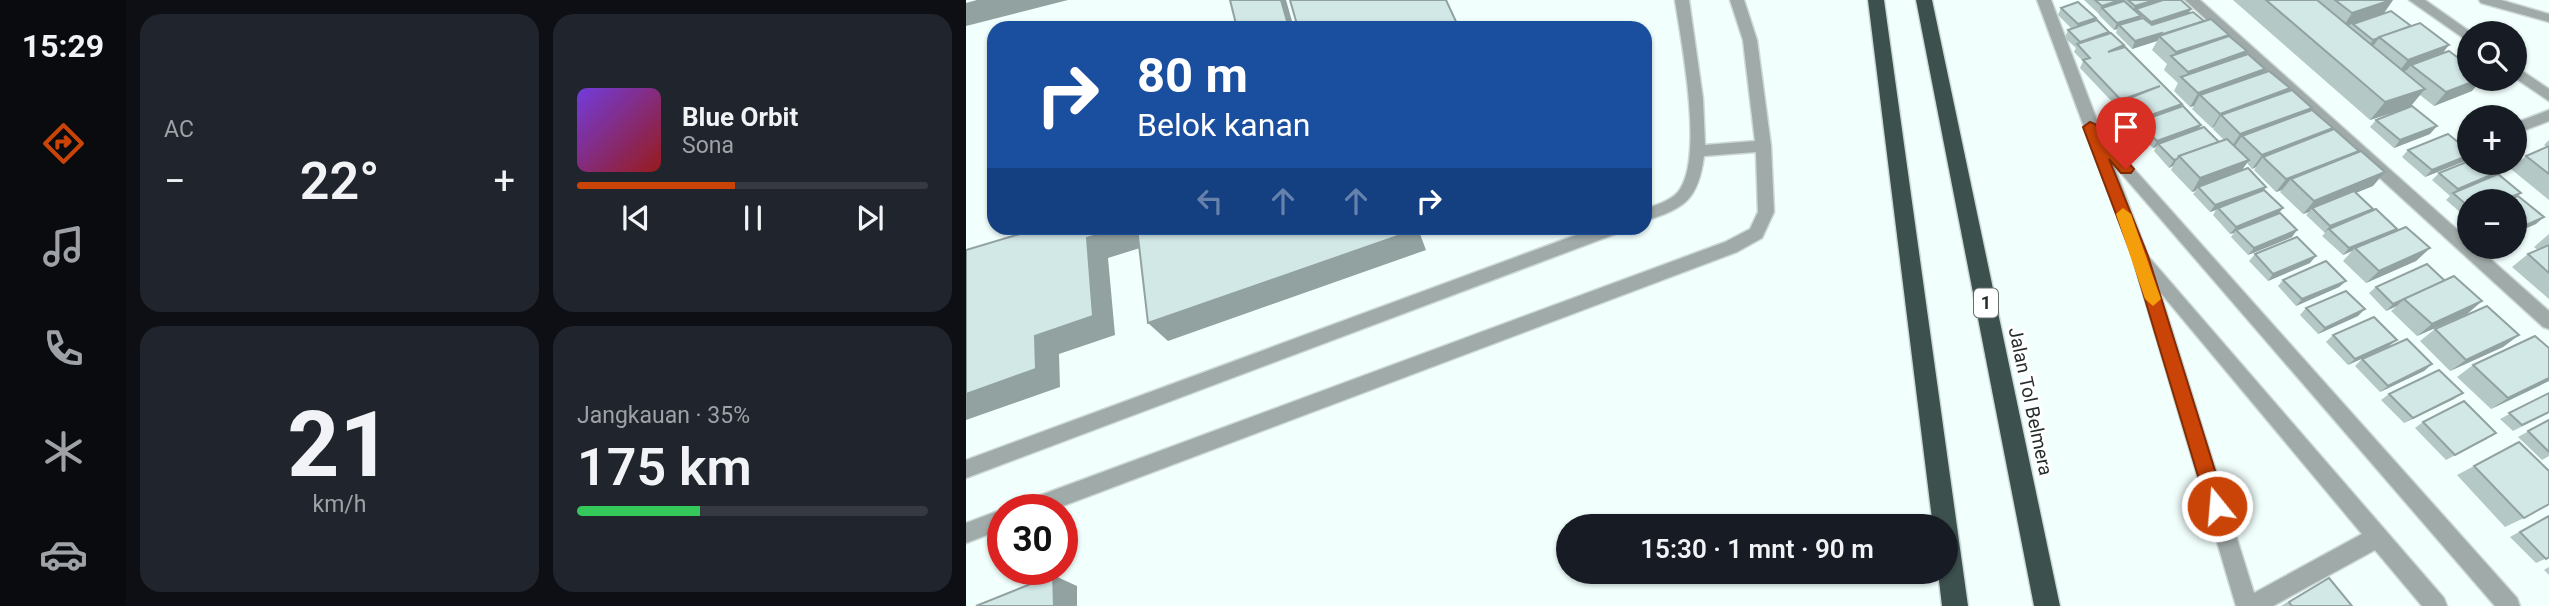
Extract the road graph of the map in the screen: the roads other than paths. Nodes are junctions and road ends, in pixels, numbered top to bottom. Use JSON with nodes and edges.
{"nodes":[{"id":1,"x":1682,"y":0,"type":"edge"},
{"id":2,"x":1737,"y":0,"type":"edge"},
{"id":3,"x":1876,"y":0,"type":"edge"},
{"id":4,"x":1924,"y":0,"type":"edge"},
{"id":5,"x":2044,"y":0,"type":"edge"},
{"id":6,"x":2192,"y":0,"type":"edge"},
{"id":7,"x":2416,"y":0,"type":"edge"},
{"id":8,"x":2486,"y":0,"type":"edge"},
{"id":9,"x":2549,"y":18,"type":"edge"},
{"id":10,"x":2457,"y":29,"type":"edge"},
{"id":11,"x":2527,"y":80,"type":"edge"},
{"id":12,"x":2549,"y":96,"type":"edge"},
{"id":13,"x":2549,"y":115,"type":"edge"},
{"id":14,"x":2527,"y":124,"type":"edge"},
{"id":15,"x":2090,"y":127,"type":"junction"},
{"id":16,"x":1763,"y":145,"type":"junction"},
{"id":17,"x":1697,"y":151,"type":"junction"},
{"id":18,"x":1652,"y":212,"type":"edge"},
{"id":19,"x":1593,"y":235,"type":"edge"},
{"id":20,"x":2140,"y":256,"type":"junction"},
{"id":21,"x":2549,"y":322,"type":"edge"},
{"id":22,"x":966,"y":469,"type":"edge"},
{"id":23,"x":1070,"y":494,"type":"edge"},
{"id":24,"x":1943,"y":514,"type":"edge"},
{"id":25,"x":987,"y":525,"type":"edge"},
{"id":26,"x":966,"y":533,"type":"edge"},
{"id":27,"x":2378,"y":537,"type":"junction"},
{"id":28,"x":1952,"y":584,"type":"edge"},
{"id":29,"x":1955,"y":606,"type":"edge"},
{"id":30,"x":2048,"y":606,"type":"edge"},
{"id":31,"x":2249,"y":606,"type":"edge"},
{"id":32,"x":2436,"y":606,"type":"edge"},
{"id":33,"x":2509,"y":606,"type":"edge"}],
"edges":[{"from":1,"to":17,"type":"street"},
{"from":2,"to":16,"type":"street"},
{"from":3,"to":24,"type":"highway"},
{"from":4,"to":30,"type":"highway","name":"Jalan Tol Belmera","number":"1"},
{"from":5,"to":15,"type":"street"},
{"from":6,"to":21,"type":"street"},
{"from":7,"to":10,"type":"street"},
{"from":8,"to":9,"type":"street"},
{"from":11,"to":12,"type":"street"},
{"from":13,"to":14,"type":"street"},
{"from":15,"to":20,"type":"street"},
{"from":15,"to":33,"type":"street"},
{"from":16,"to":17,"type":"street"},
{"from":16,"to":23,"type":"street"},
{"from":17,"to":18,"type":"street"},
{"from":19,"to":22,"type":"street"},
{"from":20,"to":27,"type":"street"},
{"from":20,"to":31,"type":"street"},
{"from":25,"to":26,"type":"street"},
{"from":27,"to":31,"type":"street"},
{"from":27,"to":32,"type":"street"},
{"from":28,"to":29,"type":"highway"}]}
